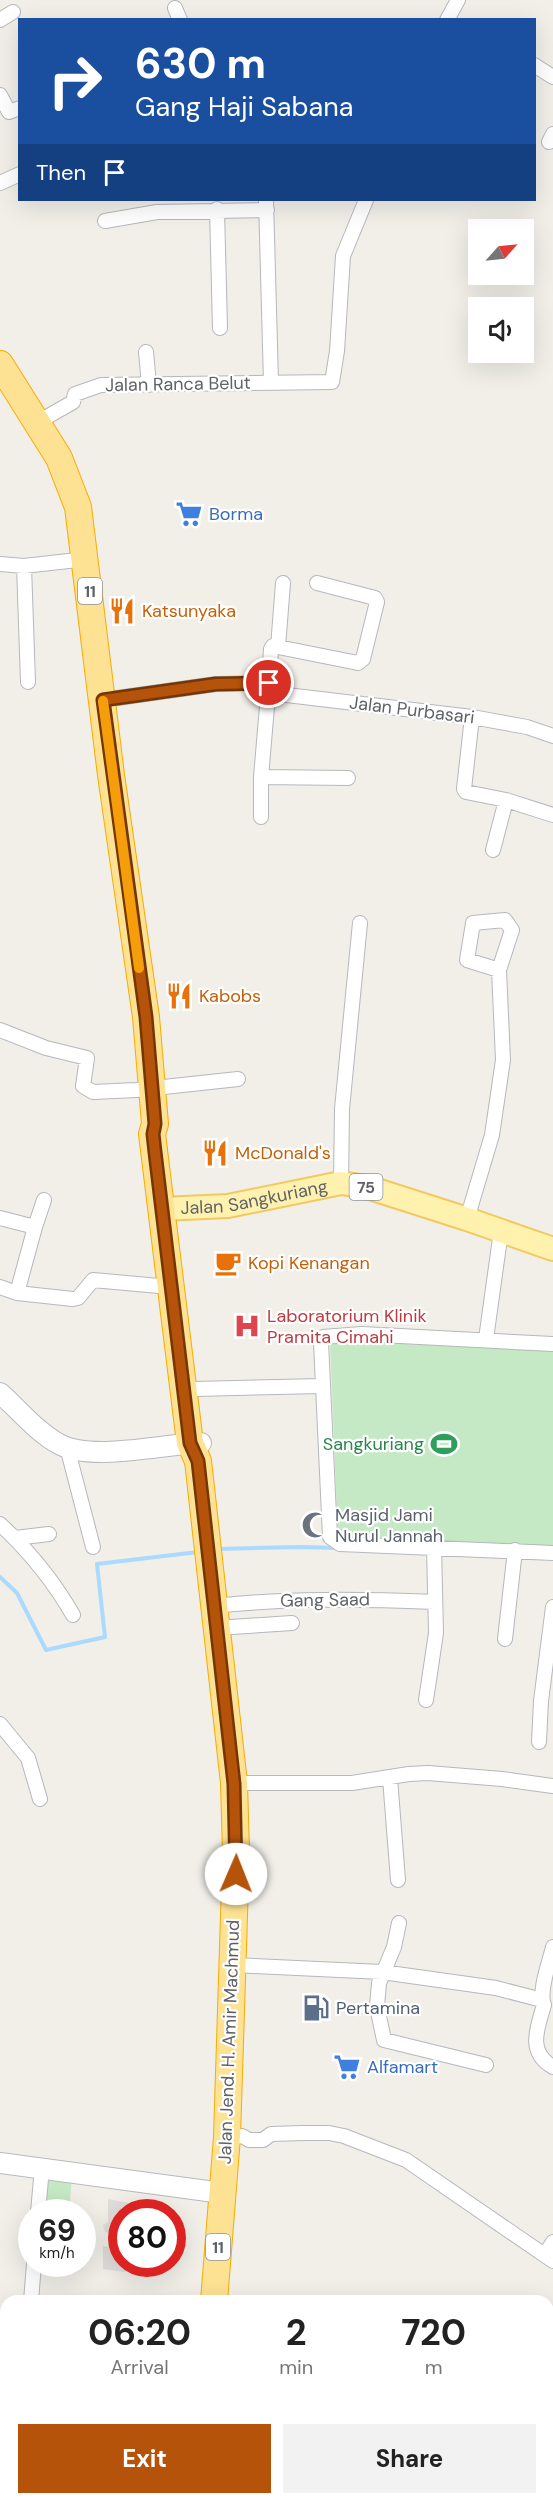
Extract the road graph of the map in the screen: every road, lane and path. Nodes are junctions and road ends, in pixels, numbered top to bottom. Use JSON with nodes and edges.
{"nodes":[{"id":1,"x":458,"y":0,"type":"edge"},
{"id":2,"x":13,"y":12,"type":"dead end"},
{"id":3,"x":448,"y":18,"type":"edge"},
{"id":4,"x":0,"y":20,"type":"edge"},
{"id":5,"x":536,"y":66,"type":"edge"},
{"id":6,"x":553,"y":77,"type":"edge"},
{"id":7,"x":0,"y":95,"type":"edge"},
{"id":8,"x":18,"y":109,"type":"edge"},
{"id":9,"x":18,"y":175,"type":"edge"},
{"id":10,"x":0,"y":183,"type":"edge"},
{"id":11,"x":366,"y":201,"type":"edge"},
{"id":12,"x":266,"y":205,"type":"edge"},
{"id":13,"x":217,"y":210,"type":"junction"},
{"id":14,"x":105,"y":221,"type":"dead end"},
{"id":15,"x":220,"y":328,"type":"dead end"},
{"id":16,"x":146,"y":352,"type":"dead end"},
{"id":17,"x":0,"y":364,"type":"edge"},
{"id":18,"x":271,"y":382,"type":"junction"},
{"id":19,"x":149,"y":384,"type":"junction"},
{"id":20,"x":38,"y":422,"type":"junction"},
{"id":21,"x":86,"y":559,"type":"junction"},
{"id":22,"x":0,"y":564,"type":"edge"},
{"id":23,"x":24,"y":566,"type":"junction"},
{"id":24,"x":283,"y":583,"type":"dead end"},
{"id":25,"x":317,"y":583,"type":"dead end"},
{"id":26,"x":278,"y":647,"type":"junction"},
{"id":27,"x":28,"y":682,"type":"dead end"},
{"id":28,"x":269,"y":688,"type":"junction"},
{"id":29,"x":103,"y":700,"type":"junction"},
{"id":30,"x":472,"y":717,"type":"junction"},
{"id":31,"x":553,"y":736,"type":"edge"},
{"id":32,"x":261,"y":777,"type":"junction"},
{"id":33,"x":348,"y":778,"type":"dead end"},
{"id":34,"x":506,"y":800,"type":"junction"},
{"id":35,"x":553,"y":815,"type":"edge"},
{"id":36,"x":261,"y":817,"type":"dead end"},
{"id":37,"x":493,"y":849,"type":"dead end"},
{"id":38,"x":360,"y":923,"type":"dead end"},
{"id":39,"x":499,"y":970,"type":"dead end"},
{"id":40,"x":0,"y":1030,"type":"edge"},
{"id":41,"x":238,"y":1079,"type":"dead end"},
{"id":42,"x":153,"y":1088,"type":"junction"},
{"id":43,"x":341,"y":1183,"type":"junction"},
{"id":44,"x":44,"y":1200,"type":"dead end"},
{"id":45,"x":166,"y":1208,"type":"junction"},
{"id":46,"x":0,"y":1218,"type":"edge"},
{"id":47,"x":467,"y":1219,"type":"junction"},
{"id":48,"x":35,"y":1227,"type":"junction"},
{"id":49,"x":501,"y":1231,"type":"junction"},
{"id":50,"x":553,"y":1250,"type":"edge"},
{"id":51,"x":0,"y":1287,"type":"edge"},
{"id":52,"x":170,"y":1287,"type":"junction"},
{"id":53,"x":17,"y":1293,"type":"junction"},
{"id":54,"x":486,"y":1339,"type":"junction"},
{"id":55,"x":553,"y":1344,"type":"edge"},
{"id":56,"x":322,"y":1386,"type":"junction"},
{"id":57,"x":195,"y":1389,"type":"junction"},
{"id":58,"x":0,"y":1393,"type":"edge"},
{"id":59,"x":67,"y":1447,"type":"junction"},
{"id":60,"x":196,"y":1449,"type":"junction"},
{"id":61,"x":0,"y":1524,"type":"edge"},
{"id":62,"x":49,"y":1534,"type":"dead end"},
{"id":63,"x":15,"y":1538,"type":"junction"},
{"id":64,"x":93,"y":1547,"type":"dead end"},
{"id":65,"x":434,"y":1550,"type":"junction"},
{"id":66,"x":515,"y":1550,"type":"junction"},
{"id":67,"x":553,"y":1553,"type":"edge"},
{"id":68,"x":435,"y":1602,"type":"junction"},
{"id":69,"x":553,"y":1607,"type":"edge"},
{"id":70,"x":73,"y":1615,"type":"dead end"},
{"id":71,"x":215,"y":1617,"type":"junction"},
{"id":72,"x":292,"y":1623,"type":"dead end"},
{"id":73,"x":505,"y":1638,"type":"dead end"},
{"id":74,"x":426,"y":1700,"type":"dead end"},
{"id":75,"x":0,"y":1724,"type":"edge"},
{"id":76,"x":539,"y":1742,"type":"dead end"},
{"id":77,"x":390,"y":1778,"type":"junction"},
{"id":78,"x":234,"y":1784,"type":"junction"},
{"id":79,"x":553,"y":1786,"type":"edge"},
{"id":80,"x":40,"y":1799,"type":"dead end"},
{"id":81,"x":398,"y":1880,"type":"dead end"},
{"id":82,"x":399,"y":1923,"type":"dead end"},
{"id":83,"x":553,"y":1947,"type":"edge"},
{"id":84,"x":232,"y":1965,"type":"junction"},
{"id":85,"x":382,"y":1972,"type":"junction"},
{"id":86,"x":542,"y":2000,"type":"junction"},
{"id":87,"x":486,"y":2065,"type":"dead end"},
{"id":88,"x":553,"y":2067,"type":"edge"},
{"id":89,"x":234,"y":2136,"type":"junction"},
{"id":90,"x":0,"y":2163,"type":"edge"},
{"id":91,"x":42,"y":2168,"type":"junction"},
{"id":92,"x":222,"y":2193,"type":"junction"},
{"id":93,"x":39,"y":2199,"type":"edge"},
{"id":94,"x":553,"y":2242,"type":"edge"},
{"id":95,"x":549,"y":2258,"type":"edge"},
{"id":96,"x":33,"y":2277,"type":"edge"},
{"id":97,"x":31,"y":2295,"type":"edge"},
{"id":98,"x":214,"y":2295,"type":"edge"}],
"edges":[{"from":1,"to":3,"type":"street"},
{"from":2,"to":4,"type":"street"},
{"from":5,"to":6,"type":"street"},
{"from":7,"to":8,"type":"street"},
{"from":9,"to":10,"type":"street"},
{"from":11,"to":18,"type":"street","name":"Jalan Ranca Belut"},
{"from":12,"to":13,"type":"street"},
{"from":12,"to":18,"type":"street"},
{"from":13,"to":14,"type":"street"},
{"from":13,"to":15,"type":"street"},
{"from":16,"to":19,"type":"street"},
{"from":17,"to":20,"type":"highway","name":"Jalan Jend. H. Amir Machmud","number":"11"},
{"from":18,"to":19,"type":"street","name":"Jalan Ranca Belut"},
{"from":19,"to":20,"type":"street","name":"Jalan Ranca Belut"},
{"from":20,"to":21,"type":"highway","name":"Jalan Jend. H. Amir Machmud","number":"11"},
{"from":21,"to":23,"type":"street"},
{"from":21,"to":29,"type":"highway","name":"Jalan Jend. H. Amir Machmud","number":"11"},
{"from":22,"to":23,"type":"street"},
{"from":23,"to":27,"type":"street"},
{"from":24,"to":26,"type":"street"},
{"from":25,"to":26,"type":"street"},
{"from":26,"to":28,"type":"street"},
{"from":28,"to":29,"type":"street","name":"Jalan Purbasari"},
{"from":28,"to":30,"type":"street","name":"Jalan Purbasari"},
{"from":28,"to":32,"type":"street"},
{"from":29,"to":42,"type":"highway","name":"Jalan Jend. H. Amir Machmud","number":"11"},
{"from":30,"to":31,"type":"street","name":"Jalan Purbasari"},
{"from":30,"to":34,"type":"street"},
{"from":32,"to":33,"type":"street"},
{"from":32,"to":36,"type":"street"},
{"from":34,"to":35,"type":"street"},
{"from":34,"to":37,"type":"street"},
{"from":38,"to":43,"type":"street"},
{"from":39,"to":47,"type":"street"},
{"from":40,"to":42,"type":"street"},
{"from":41,"to":42,"type":"street"},
{"from":42,"to":45,"type":"highway","name":"Jalan Jend. H. Amir Machmud","number":"11"},
{"from":43,"to":45,"type":"main road","name":"Jalan Sangkuriang","number":"75"},
{"from":43,"to":47,"type":"main road","name":"Jalan Sangkuriang","number":"75"},
{"from":44,"to":48,"type":"street"},
{"from":45,"to":52,"type":"highway","name":"Jalan Jend. H. Amir Machmud","number":"11"},
{"from":45,"to":57,"type":"highway","name":"Jalan Jend. H. Amir Machmud","number":"11"},
{"from":46,"to":48,"type":"street"},
{"from":47,"to":49,"type":"main road","name":"Jalan Sangkuriang","number":"75"},
{"from":48,"to":53,"type":"street"},
{"from":49,"to":50,"type":"main road","name":"Jalan Sangkuriang","number":"75"},
{"from":49,"to":54,"type":"street"},
{"from":51,"to":53,"type":"street"},
{"from":52,"to":53,"type":"street"},
{"from":52,"to":60,"type":"highway","name":"Jalan Jend. H. Amir Machmud","number":"11"},
{"from":54,"to":55,"type":"street"},
{"from":54,"to":56,"type":"street"},
{"from":56,"to":57,"type":"street"},
{"from":56,"to":65,"type":"street"},
{"from":57,"to":60,"type":"highway","name":"Jalan Jend. H. Amir Machmud","number":"11"},
{"from":58,"to":59,"type":"main road"},
{"from":59,"to":60,"type":"main road"},
{"from":59,"to":64,"type":"street"},
{"from":60,"to":71,"type":"highway","name":"Jalan Jend. H. Amir Machmud","number":"11"},
{"from":61,"to":63,"type":"street"},
{"from":62,"to":63,"type":"street"},
{"from":63,"to":70,"type":"street"},
{"from":65,"to":66,"type":"street"},
{"from":65,"to":68,"type":"street"},
{"from":66,"to":67,"type":"street"},
{"from":66,"to":73,"type":"street"},
{"from":68,"to":71,"type":"street","name":"Gang Saad"},
{"from":68,"to":74,"type":"street"},
{"from":69,"to":76,"type":"street"},
{"from":71,"to":72,"type":"street"},
{"from":71,"to":78,"type":"highway","name":"Jalan Jend. H. Amir Machmud","number":"11"},
{"from":75,"to":80,"type":"street"},
{"from":77,"to":78,"type":"street"},
{"from":77,"to":79,"type":"street"},
{"from":77,"to":81,"type":"street"},
{"from":78,"to":84,"type":"highway","name":"Jalan Jend. H. Amir Machmud","number":"11"},
{"from":82,"to":85,"type":"street"},
{"from":83,"to":86,"type":"street"},
{"from":84,"to":85,"type":"street"},
{"from":84,"to":89,"type":"highway","name":"Jalan Jend. H. Amir Machmud","number":"11"},
{"from":85,"to":86,"type":"street"},
{"from":85,"to":87,"type":"street"},
{"from":86,"to":88,"type":"street"},
{"from":89,"to":92,"type":"highway","name":"Jalan Jend. H. Amir Machmud","number":"11"},
{"from":89,"to":95,"type":"street"},
{"from":90,"to":91,"type":"main road"},
{"from":91,"to":92,"type":"main road"},
{"from":91,"to":93,"type":"street"},
{"from":92,"to":98,"type":"highway","name":"Jalan Jend. H. Amir Machmud","number":"11"},
{"from":94,"to":95,"type":"street"},
{"from":96,"to":97,"type":"street"}]}
